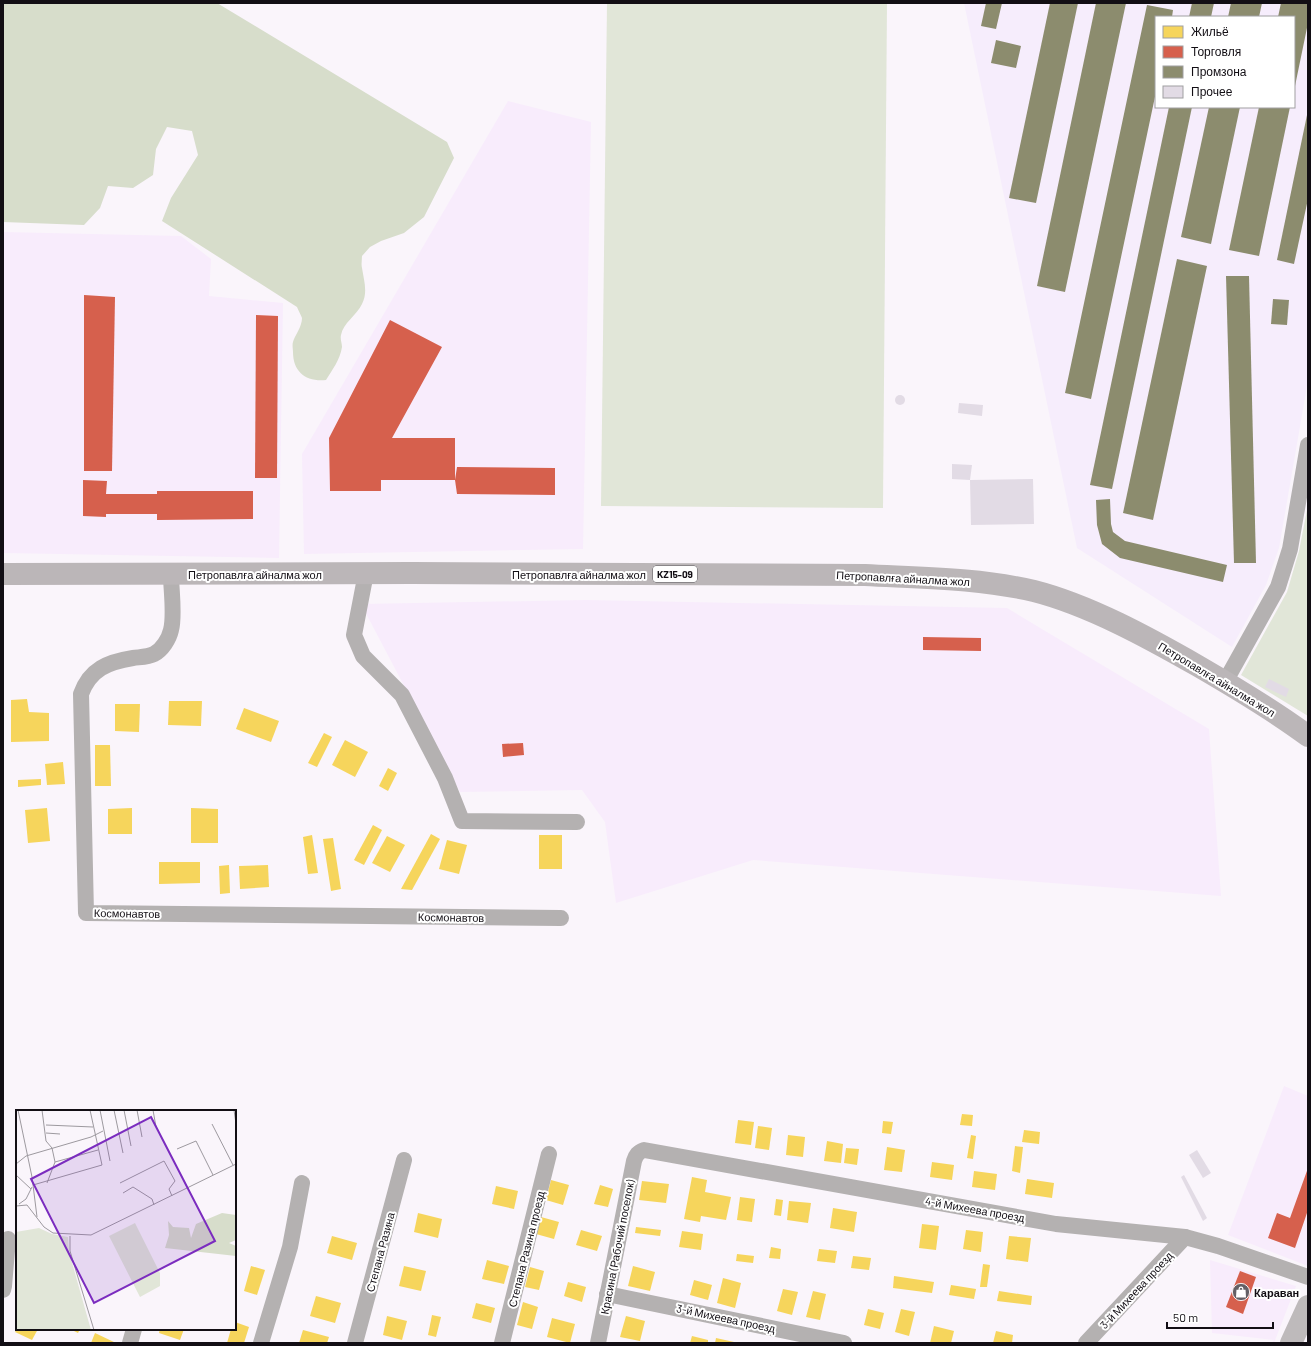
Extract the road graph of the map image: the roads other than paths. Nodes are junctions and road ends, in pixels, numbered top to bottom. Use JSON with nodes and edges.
{"nodes":[{"id":1,"x":1308,"y":445,"type":"edge"},
{"id":2,"x":366,"y":573,"type":"junction"},
{"id":3,"x":3,"y":574,"type":"edge"},
{"id":4,"x":171,"y":574,"type":"junction"},
{"id":5,"x":1225,"y":682,"type":"junction"},
{"id":6,"x":1308,"y":736,"type":"edge"},
{"id":7,"x":576,"y":822,"type":"dead end"},
{"id":8,"x":561,"y":918,"type":"dead end"},
{"id":9,"x":638,"y":1152,"type":"joint"},
{"id":10,"x":549,"y":1154,"type":"dead end"},
{"id":11,"x":404,"y":1160,"type":"dead end"},
{"id":12,"x":302,"y":1183,"type":"dead end"},
{"id":13,"x":1185,"y":1237,"type":"junction"},
{"id":14,"x":8,"y":1239,"type":"dead end"},
{"id":15,"x":1308,"y":1276,"type":"edge"},
{"id":16,"x":3,"y":1290,"type":"edge"},
{"id":17,"x":608,"y":1294,"type":"junction"},
{"id":18,"x":1308,"y":1306,"type":"edge"},
{"id":19,"x":134,"y":1330,"type":"edge"},
{"id":20,"x":130,"y":1343,"type":"edge"},
{"id":21,"x":261,"y":1343,"type":"edge"},
{"id":22,"x":355,"y":1343,"type":"edge"},
{"id":23,"x":502,"y":1343,"type":"edge"},
{"id":24,"x":598,"y":1343,"type":"edge"},
{"id":25,"x":844,"y":1343,"type":"edge"},
{"id":26,"x":1086,"y":1343,"type":"edge"},
{"id":27,"x":1291,"y":1343,"type":"edge"}],
"edges":[{"from":1,"to":5,"type":"street"},
{"from":2,"to":4,"type":"highway","name":"Петропавлға айналма жол","number":"KZ15-09"},
{"from":2,"to":5,"type":"highway","name":"Петропавлға айналма жол","number":"KZ15-09"},
{"from":2,"to":7,"type":"street"},
{"from":3,"to":4,"type":"highway","name":"Петропавлға айналма жол","number":"KZ15-09"},
{"from":4,"to":8,"type":"street","name":"Космонавтов"},
{"from":5,"to":6,"type":"highway","name":"Петропавлға айналма жол","number":"KZ15-09"},
{"from":9,"to":13,"type":"street","name":"4-й Михеева проезд"},
{"from":9,"to":17,"type":"street","name":"Красина (Рабочий поселок)"},
{"from":10,"to":23,"type":"street","name":"Степана Разина проезд"},
{"from":11,"to":22,"type":"street","name":"Степана Разина"},
{"from":12,"to":21,"type":"street"},
{"from":13,"to":15,"type":"street","name":"4-й Михеева проезд"},
{"from":13,"to":26,"type":"street","name":"3-й Михеева проезд"},
{"from":14,"to":16,"type":"street"},
{"from":17,"to":24,"type":"street","name":"Красина (Рабочий поселок)"},
{"from":17,"to":25,"type":"street","name":"3-й Михеева проезд"},
{"from":18,"to":27,"type":"main road"},
{"from":19,"to":20,"type":"street"}]}
